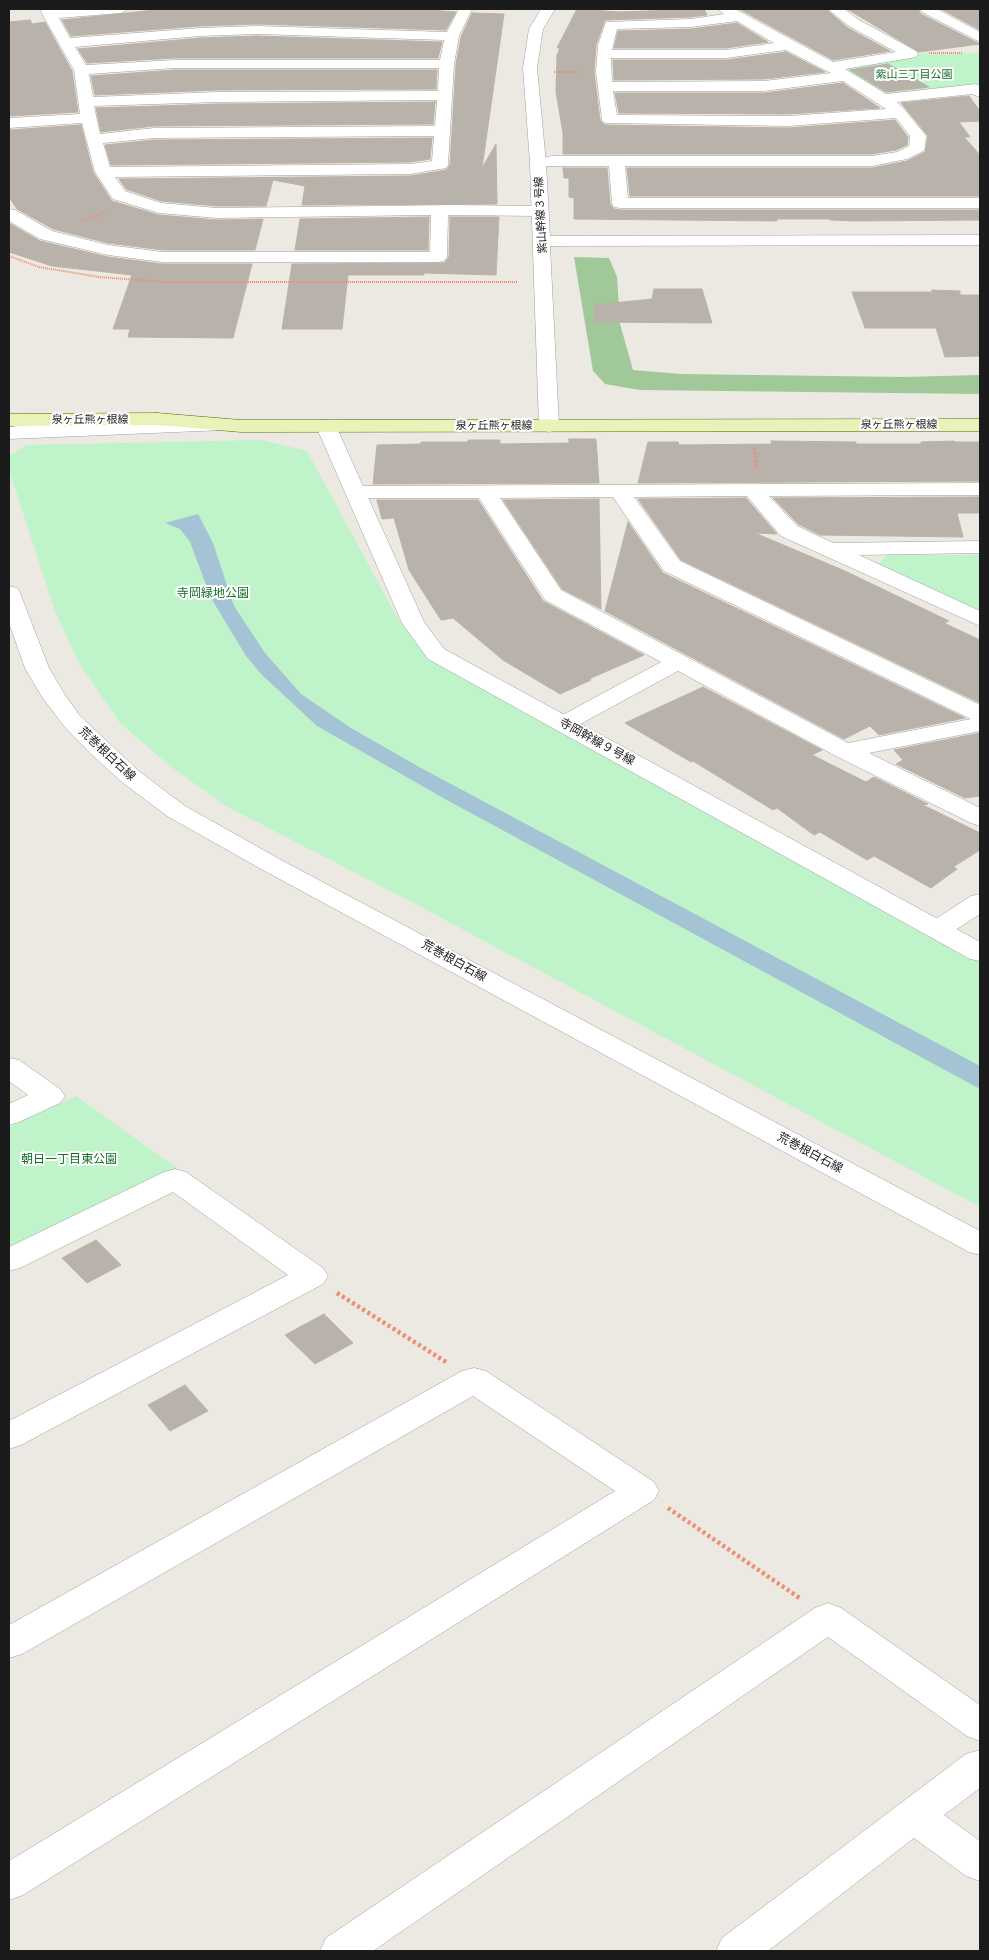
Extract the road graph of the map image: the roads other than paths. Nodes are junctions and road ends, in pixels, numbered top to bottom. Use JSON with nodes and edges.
{"nodes":[{"id":1,"x":121,"y":9,"type":"edge"},
{"id":2,"x":464,"y":9,"type":"edge"},
{"id":3,"x":548,"y":9,"type":"edge"},
{"id":4,"x":835,"y":9,"type":"edge"},
{"id":5,"x":927,"y":9,"type":"edge"},
{"id":6,"x":49,"y":12,"type":"edge"},
{"id":7,"x":731,"y":13,"type":"edge"},
{"id":8,"x":452,"y":36,"type":"junction"},
{"id":9,"x":980,"y":38,"type":"edge"},
{"id":10,"x":66,"y":43,"type":"junction"},
{"id":11,"x":788,"y":45,"type":"junction"},
{"id":12,"x":605,"y":54,"type":"junction"},
{"id":13,"x":447,"y":64,"type":"junction"},
{"id":14,"x":831,"y":67,"type":"junction"},
{"id":15,"x":81,"y":70,"type":"junction"},
{"id":16,"x":844,"y":76,"type":"junction"},
{"id":17,"x":606,"y":87,"type":"junction"},
{"id":18,"x":980,"y":93,"type":"edge"},
{"id":19,"x":446,"y":95,"type":"junction"},
{"id":20,"x":884,"y":99,"type":"junction"},
{"id":21,"x":87,"y":110,"type":"junction"},
{"id":22,"x":900,"y":113,"type":"junction"},
{"id":23,"x":9,"y":123,"type":"edge"},
{"id":24,"x":441,"y":131,"type":"junction"},
{"id":25,"x":94,"y":139,"type":"junction"},
{"id":26,"x":617,"y":161,"type":"junction"},
{"id":27,"x":538,"y":163,"type":"junction"},
{"id":28,"x":103,"y":172,"type":"junction"},
{"id":29,"x":980,"y":203,"type":"edge"},
{"id":30,"x":440,"y":210,"type":"junction"},
{"id":31,"x":539,"y":211,"type":"junction"},
{"id":32,"x":9,"y":214,"type":"edge"},
{"id":33,"x":980,"y":240,"type":"edge"},
{"id":34,"x":542,"y":241,"type":"junction"},
{"id":35,"x":9,"y":413,"type":"edge"},
{"id":36,"x":980,"y":413,"type":"edge"},
{"id":37,"x":549,"y":419,"type":"junction"},
{"id":38,"x":9,"y":420,"type":"edge"},
{"id":39,"x":980,"y":425,"type":"edge"},
{"id":40,"x":240,"y":426,"type":"junction"},
{"id":41,"x":326,"y":426,"type":"junction"},
{"id":42,"x":9,"y":434,"type":"edge"},
{"id":43,"x":980,"y":489,"type":"edge"},
{"id":44,"x":757,"y":490,"type":"junction"},
{"id":45,"x":619,"y":491,"type":"junction"},
{"id":46,"x":356,"y":492,"type":"junction"},
{"id":47,"x":486,"y":492,"type":"junction"},
{"id":48,"x":980,"y":547,"type":"edge"},
{"id":49,"x":828,"y":549,"type":"junction"},
{"id":50,"x":9,"y":593,"type":"edge"},
{"id":51,"x":980,"y":619,"type":"edge"},
{"id":52,"x":678,"y":662,"type":"junction"},
{"id":53,"x":980,"y":714,"type":"edge"},
{"id":54,"x":563,"y":724,"type":"junction"},
{"id":55,"x":980,"y":724,"type":"edge"},
{"id":56,"x":845,"y":751,"type":"junction"},
{"id":57,"x":980,"y":818,"type":"edge"},
{"id":58,"x":980,"y":902,"type":"edge"},
{"id":59,"x":937,"y":930,"type":"junction"},
{"id":60,"x":980,"y":953,"type":"edge"},
{"id":61,"x":9,"y":1067,"type":"edge"},
{"id":62,"x":9,"y":1115,"type":"edge"},
{"id":63,"x":980,"y":1244,"type":"edge"},
{"id":64,"x":9,"y":1260,"type":"edge"},
{"id":65,"x":9,"y":1436,"type":"edge"},
{"id":66,"x":9,"y":1643,"type":"edge"},
{"id":67,"x":980,"y":1724,"type":"edge"},
{"id":68,"x":980,"y":1766,"type":"edge"},
{"id":69,"x":914,"y":1816,"type":"junction"},
{"id":70,"x":980,"y":1863,"type":"edge"},
{"id":71,"x":9,"y":1882,"type":"edge"},
{"id":72,"x":340,"y":1951,"type":"edge"},
{"id":73,"x":736,"y":1951,"type":"edge"}],
"edges":[{"from":1,"to":6,"type":"street"},
{"from":2,"to":8,"type":"street"},
{"from":3,"to":27,"type":"street","name":"紫山幹線３号線"},
{"from":4,"to":14,"type":"street"},
{"from":5,"to":9,"type":"street"},
{"from":6,"to":10,"type":"street"},
{"from":7,"to":11,"type":"street"},
{"from":7,"to":12,"type":"street"},
{"from":8,"to":10,"type":"street"},
{"from":8,"to":13,"type":"street"},
{"from":10,"to":15,"type":"street"},
{"from":11,"to":12,"type":"street"},
{"from":11,"to":14,"type":"street"},
{"from":12,"to":17,"type":"street"},
{"from":13,"to":15,"type":"street"},
{"from":13,"to":19,"type":"street"},
{"from":14,"to":16,"type":"street"},
{"from":15,"to":21,"type":"street"},
{"from":16,"to":17,"type":"street"},
{"from":16,"to":20,"type":"street"},
{"from":17,"to":22,"type":"street"},
{"from":18,"to":20,"type":"street"},
{"from":19,"to":21,"type":"street"},
{"from":19,"to":24,"type":"street"},
{"from":20,"to":22,"type":"street"},
{"from":21,"to":23,"type":"street"},
{"from":21,"to":25,"type":"street"},
{"from":22,"to":26,"type":"street"},
{"from":24,"to":25,"type":"street"},
{"from":24,"to":28,"type":"street"},
{"from":25,"to":28,"type":"street"},
{"from":26,"to":27,"type":"street"},
{"from":26,"to":29,"type":"street"},
{"from":27,"to":31,"type":"street","name":"紫山幹線３号線"},
{"from":28,"to":30,"type":"street"},
{"from":30,"to":31,"type":"street"},
{"from":30,"to":32,"type":"street"},
{"from":31,"to":34,"type":"street","name":"紫山幹線３号線"},
{"from":33,"to":34,"type":"street"},
{"from":34,"to":37,"type":"street","name":"紫山幹線３号線"},
{"from":35,"to":37,"type":"main road","name":"泉ヶ丘熊ヶ根線"},
{"from":36,"to":37,"type":"main road","name":"泉ヶ丘熊ヶ根線"},
{"from":37,"to":39,"type":"main road","name":"泉ヶ丘熊ヶ根線"},
{"from":37,"to":41,"type":"main road","name":"泉ヶ丘熊ヶ根線"},
{"from":38,"to":40,"type":"main road","name":"泉ヶ丘熊ヶ根線"},
{"from":40,"to":41,"type":"main road","name":"泉ヶ丘熊ヶ根線"},
{"from":40,"to":42,"type":"street"},
{"from":41,"to":46,"type":"street","name":"寺岡幹線９号線"},
{"from":43,"to":44,"type":"street"},
{"from":44,"to":45,"type":"street"},
{"from":44,"to":49,"type":"street"},
{"from":45,"to":47,"type":"street"},
{"from":45,"to":53,"type":"street"},
{"from":46,"to":47,"type":"street"},
{"from":46,"to":54,"type":"street","name":"寺岡幹線９号線"},
{"from":47,"to":52,"type":"street"},
{"from":48,"to":49,"type":"street"},
{"from":49,"to":51,"type":"street"},
{"from":50,"to":63,"type":"street","name":"荒巻根白石線"},
{"from":52,"to":54,"type":"street"},
{"from":52,"to":56,"type":"street"},
{"from":54,"to":59,"type":"street","name":"寺岡幹線９号線"},
{"from":55,"to":56,"type":"street"},
{"from":56,"to":57,"type":"street"},
{"from":58,"to":59,"type":"street"},
{"from":59,"to":60,"type":"street","name":"寺岡幹線９号線"},
{"from":61,"to":62,"type":"street"},
{"from":64,"to":65,"type":"street"},
{"from":66,"to":71,"type":"street"},
{"from":67,"to":72,"type":"street"},
{"from":68,"to":69,"type":"street"},
{"from":69,"to":70,"type":"street"},
{"from":69,"to":73,"type":"street"}]}
